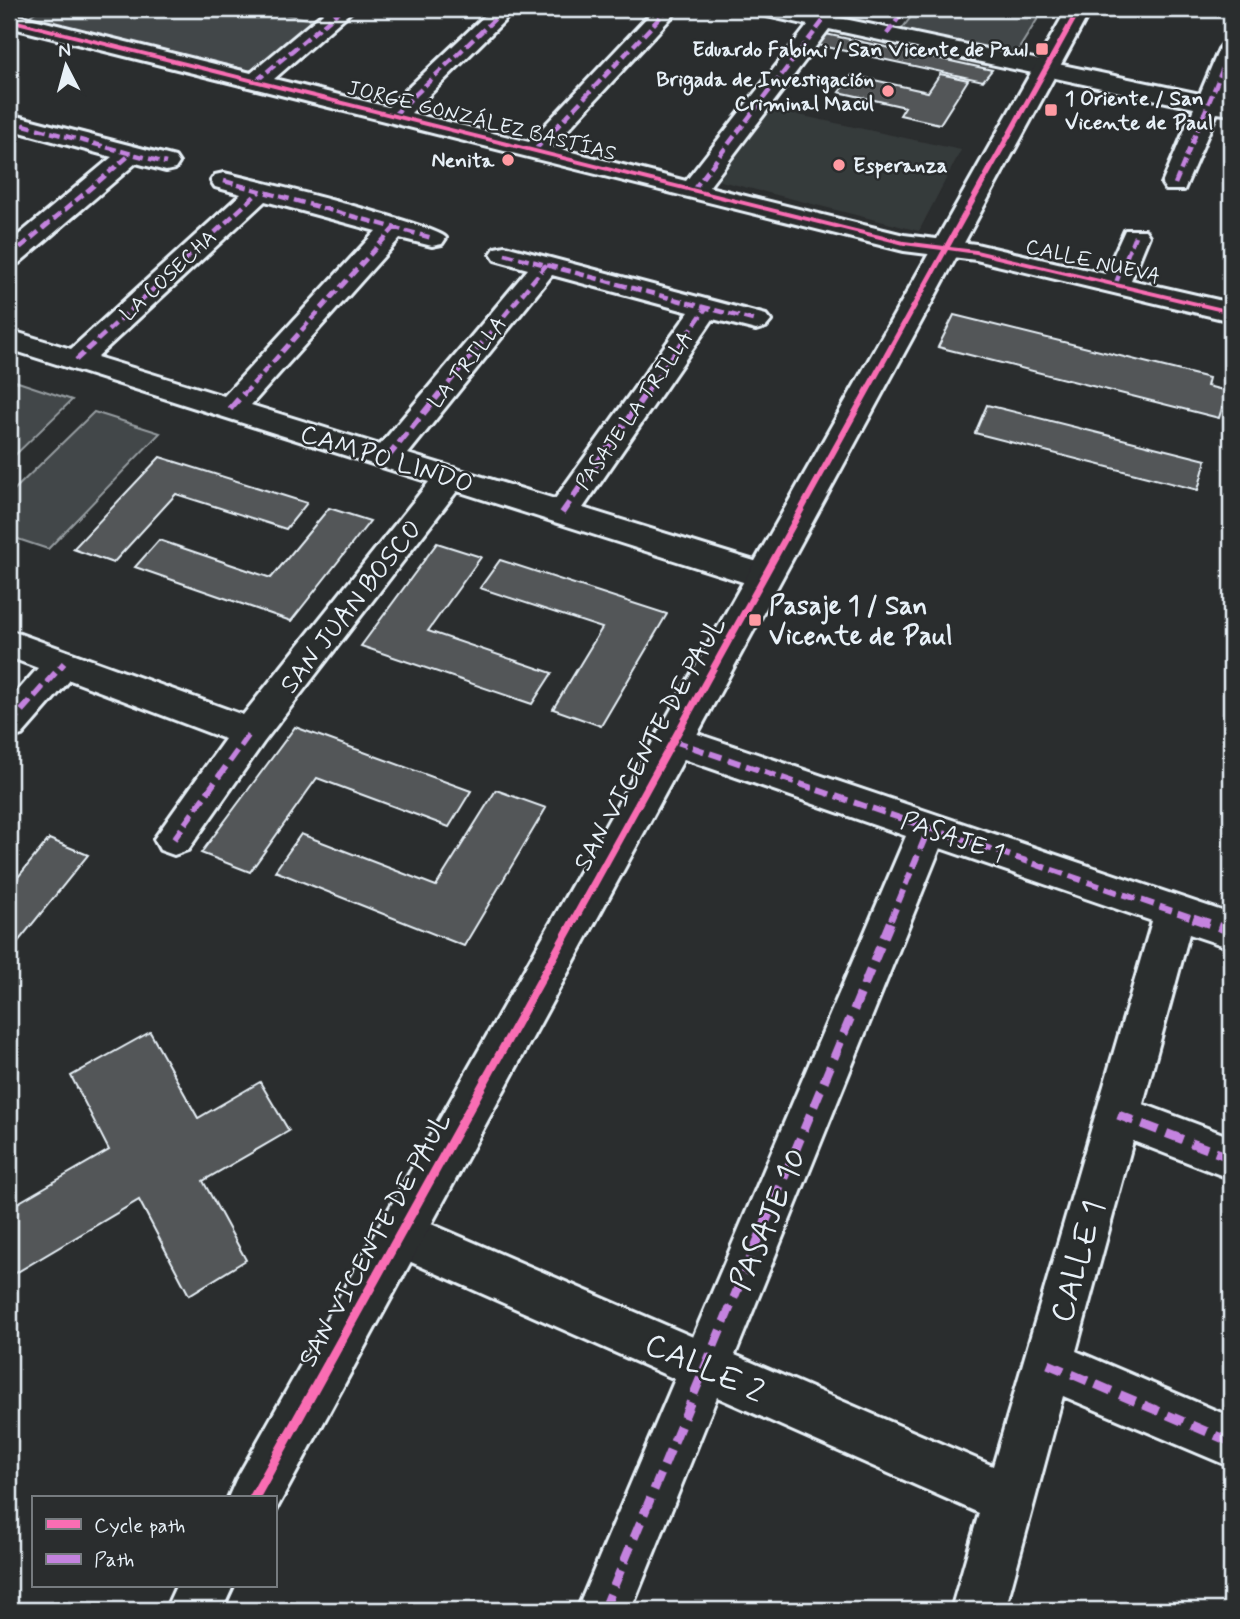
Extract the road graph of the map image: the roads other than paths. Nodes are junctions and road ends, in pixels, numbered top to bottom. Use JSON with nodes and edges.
{"nodes":[{"id":1,"x":342,"y":9,"type":"edge"},
{"id":2,"x":505,"y":9,"type":"edge"},
{"id":3,"x":668,"y":9,"type":"edge"},
{"id":4,"x":766,"y":9,"type":"edge"},
{"id":5,"x":905,"y":9,"type":"edge"},
{"id":6,"x":1079,"y":9,"type":"edge"},
{"id":7,"x":9,"y":20,"type":"edge"},
{"id":8,"x":823,"y":21,"type":"junction"},
{"id":9,"x":887,"y":34,"type":"junction"},
{"id":10,"x":1231,"y":50,"type":"edge"},
{"id":11,"x":1046,"y":68,"type":"junction"},
{"id":12,"x":256,"y":82,"type":"junction"},
{"id":13,"x":1220,"y":105,"type":"edge"},
{"id":14,"x":393,"y":116,"type":"junction"},
{"id":15,"x":9,"y":121,"type":"edge"},
{"id":16,"x":534,"y":150,"type":"junction"},
{"id":17,"x":131,"y":154,"type":"junction"},
{"id":18,"x":166,"y":163,"type":"dead end"},
{"id":19,"x":224,"y":181,"type":"dead end"},
{"id":20,"x":1175,"y":184,"type":"dead end"},
{"id":21,"x":693,"y":190,"type":"junction"},
{"id":22,"x":260,"y":191,"type":"junction"},
{"id":23,"x":395,"y":228,"type":"junction"},
{"id":24,"x":1135,"y":236,"type":"dead end"},
{"id":25,"x":432,"y":238,"type":"dead end"},
{"id":26,"x":947,"y":249,"type":"junction"},
{"id":27,"x":505,"y":254,"type":"dead end"},
{"id":28,"x":9,"y":257,"type":"edge"},
{"id":29,"x":546,"y":265,"type":"junction"},
{"id":30,"x":1115,"y":285,"type":"junction"},
{"id":31,"x":706,"y":308,"type":"junction"},
{"id":32,"x":1231,"y":310,"type":"edge"},
{"id":33,"x":757,"y":321,"type":"dead end"},
{"id":34,"x":9,"y":339,"type":"edge"},
{"id":35,"x":76,"y":360,"type":"junction"},
{"id":36,"x":230,"y":409,"type":"junction"},
{"id":37,"x":387,"y":458,"type":"junction"},
{"id":38,"x":450,"y":478,"type":"junction"},
{"id":39,"x":562,"y":513,"type":"junction"},
{"id":40,"x":765,"y":577,"type":"junction"},
{"id":41,"x":9,"y":643,"type":"edge"},
{"id":42,"x":64,"y":663,"type":"junction"},
{"id":43,"x":9,"y":725,"type":"edge"},
{"id":44,"x":250,"y":733,"type":"junction"},
{"id":45,"x":674,"y":741,"type":"junction"},
{"id":46,"x":929,"y":828,"type":"junction"},
{"id":47,"x":174,"y":839,"type":"dead end"},
{"id":48,"x":1175,"y":912,"type":"junction"},
{"id":49,"x":1231,"y":931,"type":"edge"},
{"id":50,"x":1118,"y":1115,"type":"junction"},
{"id":51,"x":1231,"y":1158,"type":"edge"},
{"id":52,"x":401,"y":1234,"type":"junction"},
{"id":53,"x":1048,"y":1364,"type":"junction"},
{"id":54,"x":705,"y":1367,"type":"junction"},
{"id":55,"x":1231,"y":1442,"type":"edge"},
{"id":56,"x":255,"y":1496,"type":"edge"},
{"id":57,"x":1010,"y":1500,"type":"junction"},
{"id":58,"x":205,"y":1588,"type":"edge"},
{"id":59,"x":192,"y":1610,"type":"edge"},
{"id":60,"x":604,"y":1610,"type":"edge"},
{"id":61,"x":978,"y":1610,"type":"edge"}],
"edges":[{"from":1,"to":12,"type":"street"},
{"from":2,"to":14,"type":"street"},
{"from":3,"to":16,"type":"street"},
{"from":4,"to":8,"type":"street"},
{"from":5,"to":9,"type":"street"},
{"from":6,"to":11,"type":"street","name":"SAN VICENTE DE PAUL"},
{"from":7,"to":12,"type":"street","name":"JORGE GONZÁLEZ BASTÍAS"},
{"from":8,"to":9,"type":"street"},
{"from":8,"to":21,"type":"street"},
{"from":9,"to":11,"type":"street"},
{"from":10,"to":13,"type":"street"},
{"from":11,"to":13,"type":"street"},
{"from":11,"to":26,"type":"street","name":"SAN VICENTE DE PAUL"},
{"from":12,"to":14,"type":"street","name":"JORGE GONZÁLEZ BASTÍAS"},
{"from":13,"to":20,"type":"street"},
{"from":14,"to":16,"type":"street","name":"JORGE GONZÁLEZ BASTÍAS"},
{"from":15,"to":17,"type":"street"},
{"from":16,"to":21,"type":"street","name":"JORGE GONZÁLEZ BASTÍAS"},
{"from":17,"to":18,"type":"street"},
{"from":17,"to":28,"type":"street"},
{"from":19,"to":22,"type":"street"},
{"from":21,"to":26,"type":"street","name":"JORGE GONZÁLEZ BASTÍAS"},
{"from":22,"to":23,"type":"street"},
{"from":22,"to":35,"type":"street","name":"LA COSECHA"},
{"from":23,"to":25,"type":"street"},
{"from":23,"to":36,"type":"street"},
{"from":24,"to":30,"type":"street"},
{"from":26,"to":30,"type":"street","name":"CALLE NUEVA"},
{"from":26,"to":40,"type":"street","name":"SAN VICENTE DE PAUL"},
{"from":27,"to":29,"type":"street"},
{"from":29,"to":31,"type":"street"},
{"from":29,"to":37,"type":"street","name":"LA TRILLA"},
{"from":30,"to":32,"type":"street","name":"CALLE NUEVA"},
{"from":31,"to":33,"type":"street"},
{"from":31,"to":39,"type":"street","name":"PASAJE LA TRILLA"},
{"from":34,"to":35,"type":"street","name":"CAMPO LINDO"},
{"from":35,"to":36,"type":"street","name":"CAMPO LINDO"},
{"from":36,"to":37,"type":"street","name":"CAMPO LINDO"},
{"from":37,"to":38,"type":"street","name":"CAMPO LINDO"},
{"from":38,"to":39,"type":"street","name":"CAMPO LINDO"},
{"from":38,"to":44,"type":"street","name":"SAN JUAN BOSCO"},
{"from":39,"to":40,"type":"street","name":"CAMPO LINDO"},
{"from":40,"to":45,"type":"street","name":"SAN VICENTE DE PAUL"},
{"from":41,"to":42,"type":"street"},
{"from":42,"to":43,"type":"street"},
{"from":42,"to":44,"type":"street"},
{"from":44,"to":47,"type":"street","name":"SAN JUAN BOSCO"},
{"from":45,"to":46,"type":"street","name":"PASAJE 1"},
{"from":45,"to":52,"type":"street","name":"SAN VICENTE DE PAUL"},
{"from":46,"to":48,"type":"street","name":"PASAJE 1"},
{"from":46,"to":54,"type":"street","name":"PASAJE 10"},
{"from":48,"to":49,"type":"street","name":"PASAJE 1"},
{"from":48,"to":50,"type":"street","name":"CALLE 1"},
{"from":50,"to":51,"type":"street"},
{"from":50,"to":53,"type":"street","name":"CALLE 1"},
{"from":52,"to":54,"type":"street","name":"CALLE 2"},
{"from":52,"to":56,"type":"street","name":"SAN VICENTE DE PAUL"},
{"from":53,"to":55,"type":"street"},
{"from":53,"to":57,"type":"street","name":"CALLE 1"},
{"from":54,"to":57,"type":"street","name":"CALLE 2"},
{"from":54,"to":60,"type":"street","name":"PASAJE 10"},
{"from":57,"to":61,"type":"street","name":"CALLE 1"},
{"from":58,"to":59,"type":"street"}]}
